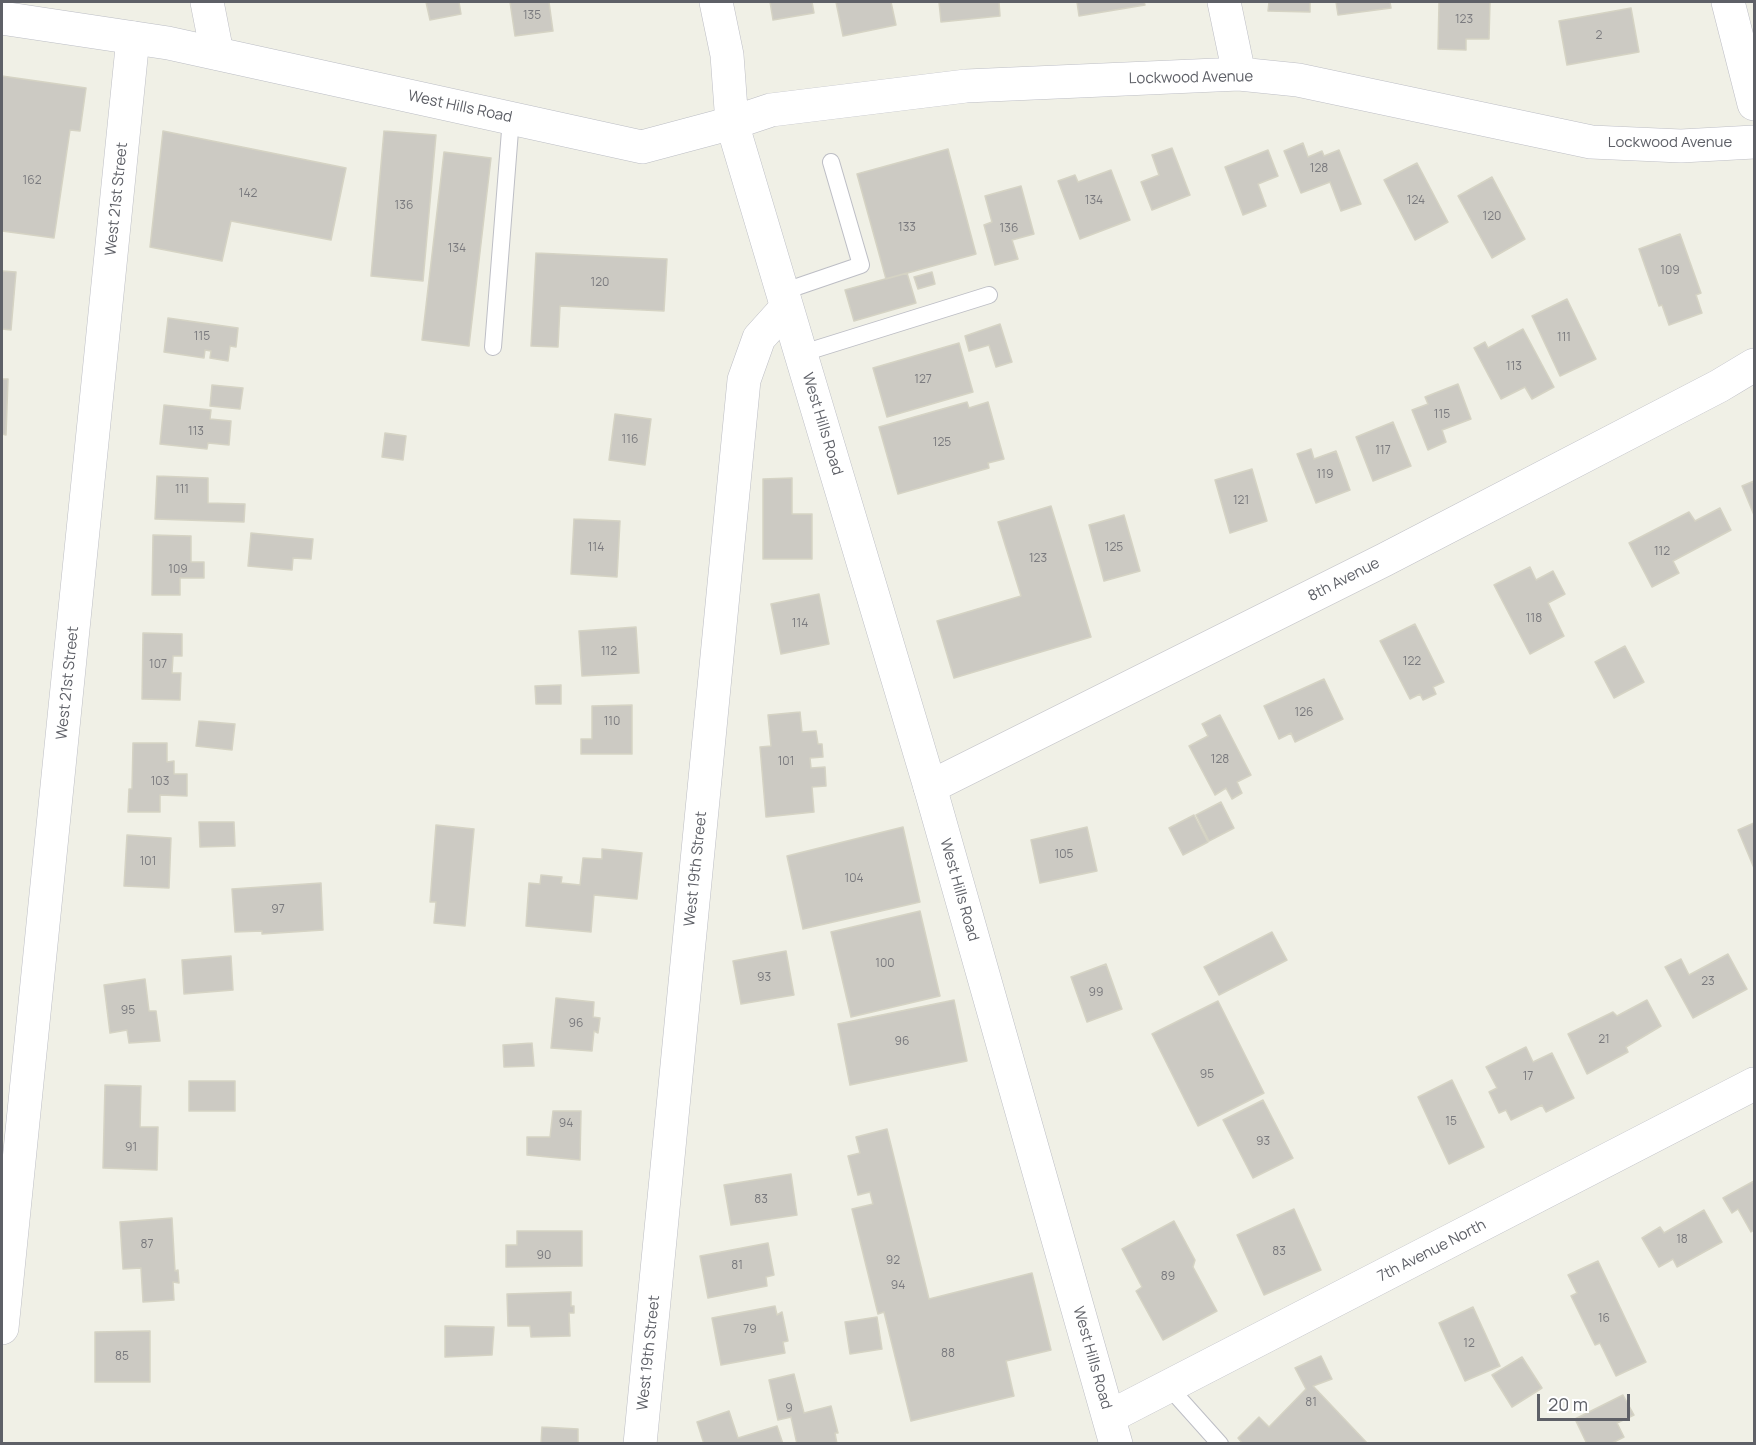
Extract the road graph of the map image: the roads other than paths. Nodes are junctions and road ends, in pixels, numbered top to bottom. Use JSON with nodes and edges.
{"nodes":[{"id":1,"x":207,"y":2,"type":"edge"},
{"id":2,"x":716,"y":2,"type":"edge"},
{"id":3,"x":1224,"y":2,"type":"edge"},
{"id":4,"x":1728,"y":2,"type":"edge"},
{"id":5,"x":2,"y":18,"type":"edge"},
{"id":6,"x":133,"y":38,"type":"junction"},
{"id":7,"x":217,"y":53,"type":"junction"},
{"id":8,"x":1239,"y":74,"type":"junction"},
{"id":9,"x":1755,"y":104,"type":"edge"},
{"id":10,"x":511,"y":118,"type":"junction"},
{"id":11,"x":732,"y":123,"type":"junction"},
{"id":12,"x":1755,"y":142,"type":"edge"},
{"id":13,"x":831,"y":162,"type":"dead end"},
{"id":14,"x":989,"y":295,"type":"dead end"},
{"id":15,"x":784,"y":300,"type":"junction"},
{"id":16,"x":493,"y":347,"type":"dead end"},
{"id":17,"x":800,"y":354,"type":"junction"},
{"id":18,"x":1755,"y":365,"type":"edge"},
{"id":19,"x":930,"y":787,"type":"junction"},
{"id":20,"x":1755,"y":1084,"type":"edge"},
{"id":21,"x":2,"y":1328,"type":"edge"},
{"id":22,"x":1168,"y":1386,"type":"junction"},
{"id":23,"x":1113,"y":1430,"type":"edge"},
{"id":24,"x":640,"y":1443,"type":"edge"},
{"id":25,"x":1220,"y":1443,"type":"edge"}],
"edges":[{"from":1,"to":7,"type":"street"},
{"from":2,"to":11,"type":"street"},
{"from":3,"to":8,"type":"street"},
{"from":4,"to":9,"type":"street"},
{"from":5,"to":6,"type":"street","name":"West Hills Road"},
{"from":6,"to":7,"type":"street","name":"West Hills Road"},
{"from":6,"to":21,"type":"street","name":"West 21st Street"},
{"from":7,"to":10,"type":"street","name":"West Hills Road"},
{"from":8,"to":11,"type":"street","name":"Lockwood Avenue"},
{"from":8,"to":12,"type":"street","name":"Lockwood Avenue"},
{"from":10,"to":11,"type":"street","name":"West Hills Road"},
{"from":10,"to":16,"type":"lane"},
{"from":11,"to":15,"type":"street","name":"West Hills Road"},
{"from":13,"to":15,"type":"lane"},
{"from":14,"to":17,"type":"lane"},
{"from":15,"to":17,"type":"street","name":"West Hills Road"},
{"from":15,"to":24,"type":"street","name":"West 19th Street"},
{"from":17,"to":19,"type":"street","name":"West Hills Road"},
{"from":18,"to":19,"type":"street","name":"8th Avenue"},
{"from":19,"to":23,"type":"street","name":"West Hills Road"},
{"from":20,"to":22,"type":"street","name":"7th Avenue North"},
{"from":22,"to":23,"type":"street","name":"7th Avenue North"},
{"from":22,"to":25,"type":"lane"}]}
